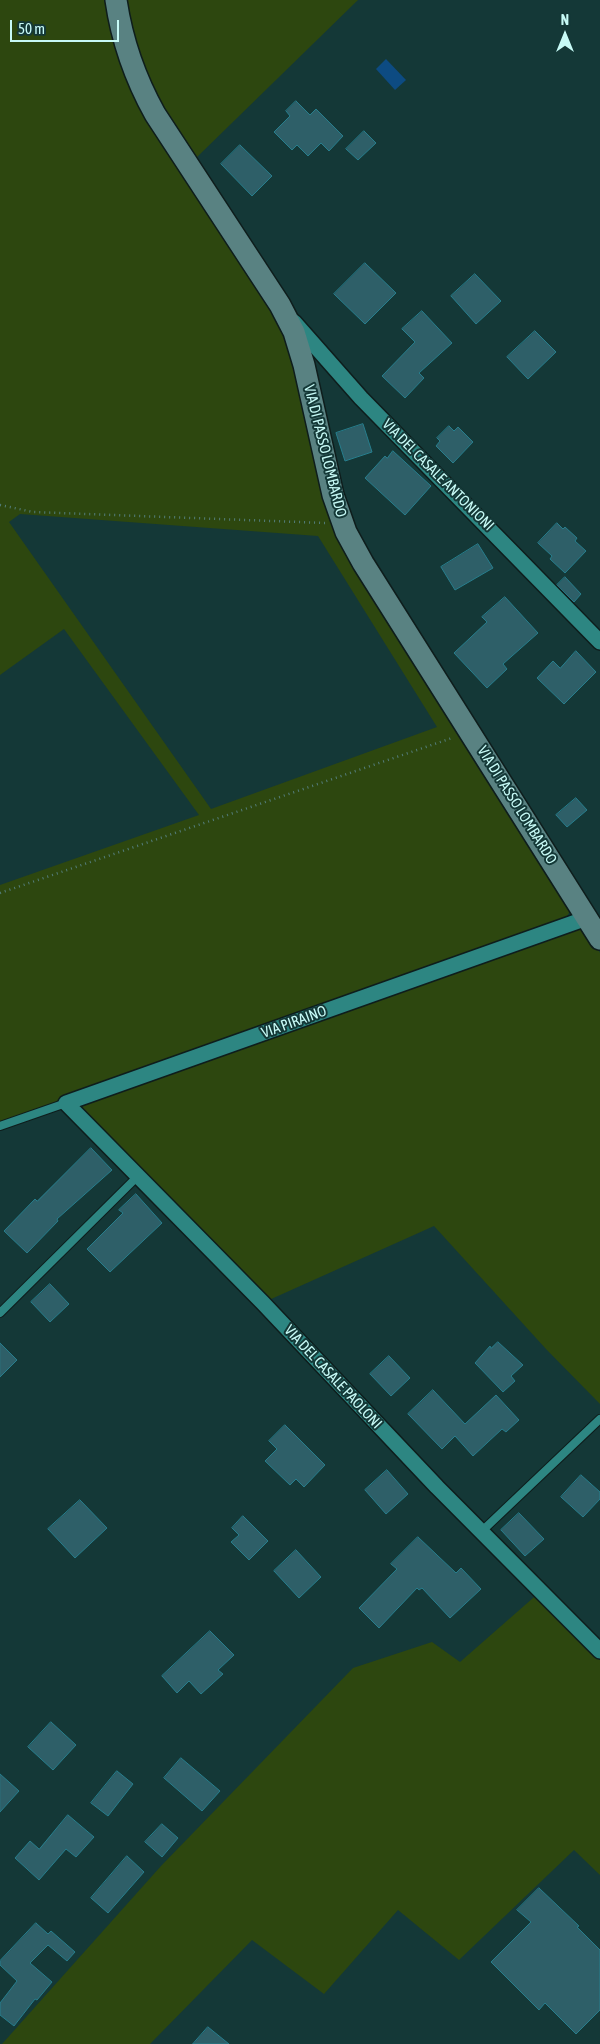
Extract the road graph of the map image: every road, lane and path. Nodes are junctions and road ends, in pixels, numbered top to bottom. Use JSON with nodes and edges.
{"nodes":[{"id":1,"x":116,"y":0,"type":"edge"},
{"id":2,"x":280,"y":305,"type":"junction"},
{"id":3,"x":0,"y":505,"type":"edge"},
{"id":4,"x":342,"y":524,"type":"junction"},
{"id":5,"x":600,"y":642,"type":"edge"},
{"id":6,"x":471,"y":731,"type":"junction"},
{"id":7,"x":0,"y":893,"type":"edge"},
{"id":8,"x":587,"y":918,"type":"junction"},
{"id":9,"x":600,"y":939,"type":"edge"},
{"id":10,"x":66,"y":1103,"type":"junction"},
{"id":11,"x":0,"y":1126,"type":"edge"},
{"id":12,"x":138,"y":1176,"type":"junction"},
{"id":13,"x":0,"y":1313,"type":"edge"},
{"id":14,"x":600,"y":1419,"type":"edge"},
{"id":15,"x":482,"y":1531,"type":"junction"},
{"id":16,"x":600,"y":1651,"type":"edge"}],
"edges":[{"from":1,"to":2,"type":"street","name":"VIA DI PASSO LOMBARDO"},
{"from":2,"to":4,"type":"street","name":"VIA DI PASSO LOMBARDO"},
{"from":2,"to":5,"type":"street","name":"VIA DEL CASALE ANTONIONI"},
{"from":3,"to":4,"type":"path"},
{"from":4,"to":6,"type":"street","name":"VIA DI PASSO LOMBARDO"},
{"from":6,"to":7,"type":"path"},
{"from":6,"to":8,"type":"street","name":"VIA DI PASSO LOMBARDO"},
{"from":8,"to":9,"type":"street","name":"VIA DI PASSO LOMBARDO"},
{"from":8,"to":10,"type":"street","name":"VIA PIRAINO"},
{"from":10,"to":11,"type":"lane","name":"VIA PIRAINO"},
{"from":10,"to":12,"type":"street","name":"VIA DEL CASALE PAOLONI"},
{"from":12,"to":13,"type":"lane"},
{"from":12,"to":15,"type":"street","name":"VIA DEL CASALE PAOLONI"},
{"from":14,"to":15,"type":"lane"},
{"from":15,"to":16,"type":"street","name":"VIA DEL CASALE PAOLONI"}]}
